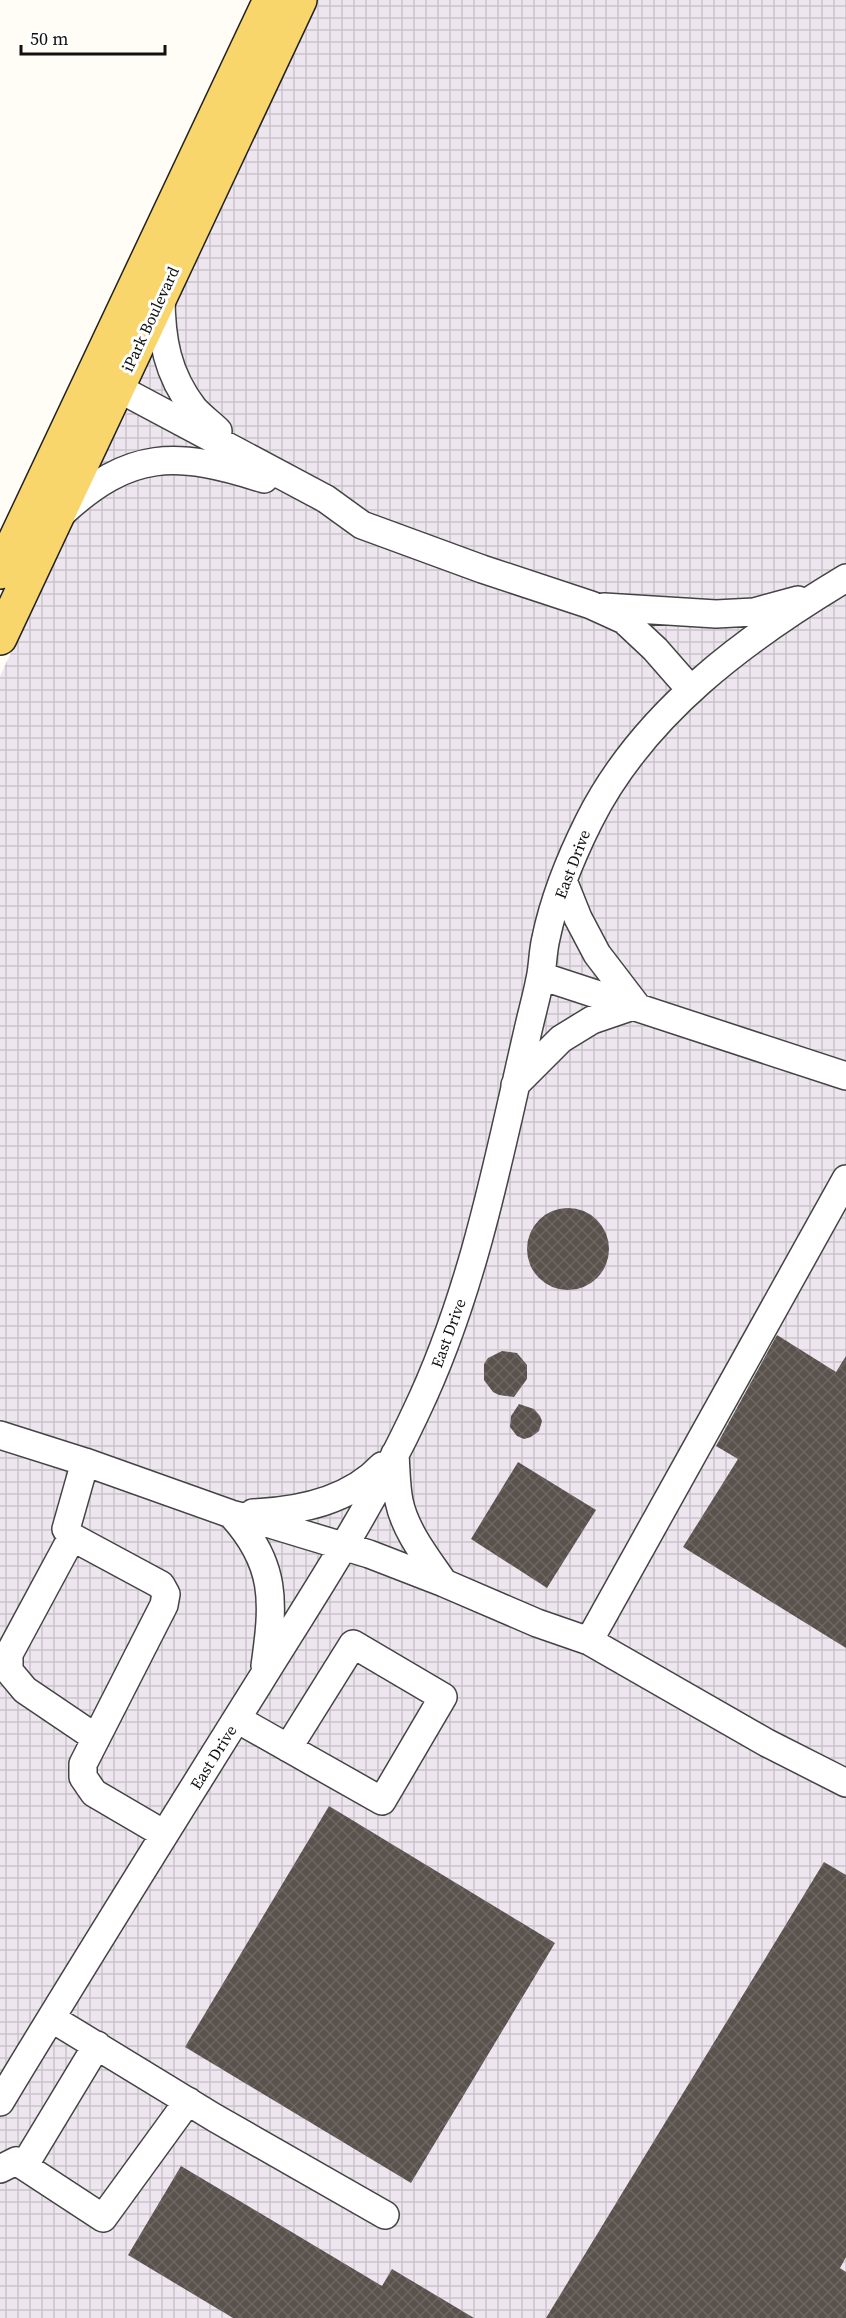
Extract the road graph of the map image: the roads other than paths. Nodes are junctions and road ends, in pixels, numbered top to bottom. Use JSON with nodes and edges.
{"nodes":[{"id":1,"x":270,"y":0,"type":"edge"},
{"id":2,"x":300,"y":0,"type":"edge"},
{"id":3,"x":161,"y":295,"type":"junction"},
{"id":4,"x":105,"y":381,"type":"junction"},
{"id":5,"x":248,"y":457,"type":"junction"},
{"id":6,"x":326,"y":499,"type":"junction"},
{"id":7,"x":57,"y":518,"type":"junction"},
{"id":8,"x":0,"y":572,"type":"edge"},
{"id":9,"x":846,"y":578,"type":"edge"},
{"id":10,"x":814,"y":597,"type":"junction"},
{"id":11,"x":591,"y":605,"type":"junction"},
{"id":12,"x":0,"y":638,"type":"edge"},
{"id":13,"x":690,"y":689,"type":"junction"},
{"id":14,"x":564,"y":882,"type":"junction"},
{"id":15,"x":541,"y":976,"type":"junction"},
{"id":16,"x":636,"y":1005,"type":"junction"},
{"id":17,"x":846,"y":1076,"type":"edge"},
{"id":18,"x":515,"y":1086,"type":"junction"},
{"id":19,"x":846,"y":1179,"type":"edge"},
{"id":20,"x":0,"y":1435,"type":"edge"},
{"id":21,"x":395,"y":1454,"type":"junction"},
{"id":22,"x":85,"y":1462,"type":"junction"},
{"id":23,"x":231,"y":1514,"type":"junction"},
{"id":24,"x":72,"y":1537,"type":"junction"},
{"id":25,"x":344,"y":1546,"type":"junction"},
{"id":26,"x":444,"y":1583,"type":"junction"},
{"id":27,"x":589,"y":1641,"type":"junction"},
{"id":28,"x":264,"y":1675,"type":"junction"},
{"id":29,"x":237,"y":1719,"type":"junction"},
{"id":30,"x":96,"y":1738,"type":"junction"},
{"id":31,"x":288,"y":1748,"type":"junction"},
{"id":32,"x":846,"y":1783,"type":"edge"},
{"id":33,"x":164,"y":1834,"type":"junction"},
{"id":34,"x":51,"y":2018,"type":"junction"},
{"id":35,"x":96,"y":2045,"type":"junction"},
{"id":36,"x":188,"y":2101,"type":"junction"},
{"id":37,"x":0,"y":2102,"type":"edge"},
{"id":38,"x":6,"y":2169,"type":"edge"},
{"id":39,"x":385,"y":2215,"type":"dead end"}],
"edges":[{"from":1,"to":4,"type":"main road","name":"iPark Boulevard"},
{"from":2,"to":3,"type":"main road","name":"iPark Boulevard"},
{"from":3,"to":4,"type":"main road","name":"iPark Boulevard"},
{"from":3,"to":5,"type":"street"},
{"from":4,"to":5,"type":"street"},
{"from":4,"to":7,"type":"main road","name":"iPark Boulevard"},
{"from":4,"to":8,"type":"main road","name":"iPark Boulevard"},
{"from":5,"to":6,"type":"street"},
{"from":6,"to":7,"type":"street"},
{"from":6,"to":11,"type":"street"},
{"from":7,"to":12,"type":"main road","name":"iPark Boulevard"},
{"from":9,"to":10,"type":"street","name":"East Drive"},
{"from":10,"to":11,"type":"street"},
{"from":10,"to":13,"type":"street","name":"East Drive"},
{"from":11,"to":13,"type":"street"},
{"from":13,"to":14,"type":"street","name":"East Drive"},
{"from":14,"to":15,"type":"street","name":"East Drive"},
{"from":14,"to":16,"type":"street"},
{"from":15,"to":16,"type":"street"},
{"from":15,"to":18,"type":"street","name":"East Drive"},
{"from":16,"to":17,"type":"street"},
{"from":16,"to":18,"type":"street"},
{"from":18,"to":21,"type":"street","name":"East Drive"},
{"from":19,"to":27,"type":"street"},
{"from":20,"to":22,"type":"street"},
{"from":21,"to":23,"type":"street"},
{"from":21,"to":25,"type":"street","name":"East Drive"},
{"from":21,"to":26,"type":"street"},
{"from":22,"to":23,"type":"street"},
{"from":22,"to":24,"type":"street"},
{"from":23,"to":25,"type":"street"},
{"from":23,"to":28,"type":"street"},
{"from":24,"to":30,"type":"street"},
{"from":24,"to":30,"type":"street"},
{"from":25,"to":26,"type":"street"},
{"from":25,"to":28,"type":"street","name":"East Drive"},
{"from":26,"to":27,"type":"street"},
{"from":27,"to":32,"type":"street"},
{"from":28,"to":29,"type":"street","name":"East Drive"},
{"from":29,"to":31,"type":"street"},
{"from":29,"to":33,"type":"street","name":"East Drive"},
{"from":30,"to":33,"type":"street"},
{"from":31,"to":31,"type":"street"},
{"from":33,"to":34,"type":"street","name":"East Drive"},
{"from":34,"to":35,"type":"street"},
{"from":34,"to":37,"type":"street","name":"East Drive"},
{"from":35,"to":36,"type":"street"},
{"from":35,"to":38,"type":"street"},
{"from":36,"to":38,"type":"street"},
{"from":36,"to":39,"type":"street"}]}
